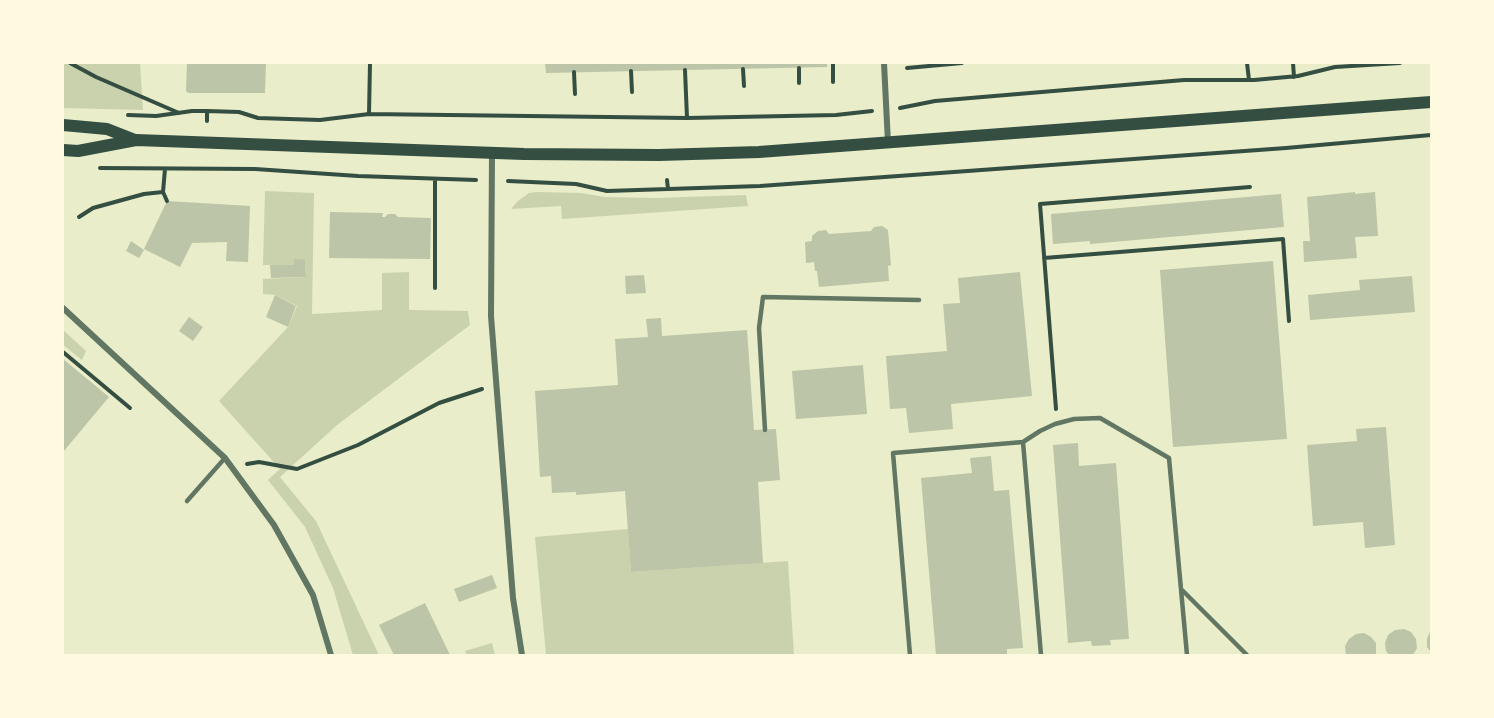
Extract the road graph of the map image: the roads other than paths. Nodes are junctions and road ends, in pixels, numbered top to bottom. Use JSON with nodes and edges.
{"nodes":[{"id":1,"x":884,"y":63,"type":"edge"},
{"id":2,"x":1431,"y":102,"type":"edge"},
{"id":3,"x":63,"y":125,"type":"edge"},
{"id":4,"x":136,"y":140,"type":"junction"},
{"id":5,"x":888,"y":142,"type":"junction"},
{"id":6,"x":63,"y":150,"type":"edge"},
{"id":7,"x":492,"y":153,"type":"junction"},
{"id":8,"x":920,"y":300,"type":"dead end"},
{"id":9,"x":63,"y":308,"type":"edge"},
{"id":10,"x":765,"y":430,"type":"dead end"},
{"id":11,"x":1023,"y":442,"type":"junction"},
{"id":12,"x":225,"y":458,"type":"junction"},
{"id":13,"x":187,"y":501,"type":"dead end"},
{"id":14,"x":1181,"y":589,"type":"junction"},
{"id":15,"x":331,"y":655,"type":"edge"},
{"id":16,"x":522,"y":655,"type":"edge"},
{"id":17,"x":910,"y":655,"type":"edge"},
{"id":18,"x":1041,"y":655,"type":"edge"},
{"id":19,"x":1187,"y":655,"type":"edge"},
{"id":20,"x":1247,"y":655,"type":"edge"}],
"edges":[{"from":1,"to":5,"type":"street"},
{"from":2,"to":5,"type":"main road"},
{"from":3,"to":4,"type":"main road"},
{"from":4,"to":6,"type":"main road"},
{"from":4,"to":7,"type":"main road"},
{"from":5,"to":7,"type":"main road"},
{"from":7,"to":16,"type":"street"},
{"from":8,"to":10,"type":"lane"},
{"from":9,"to":12,"type":"street"},
{"from":11,"to":14,"type":"lane"},
{"from":11,"to":17,"type":"lane"},
{"from":11,"to":18,"type":"lane"},
{"from":12,"to":13,"type":"lane"},
{"from":12,"to":15,"type":"street"},
{"from":14,"to":19,"type":"lane"},
{"from":14,"to":20,"type":"lane"}]}
